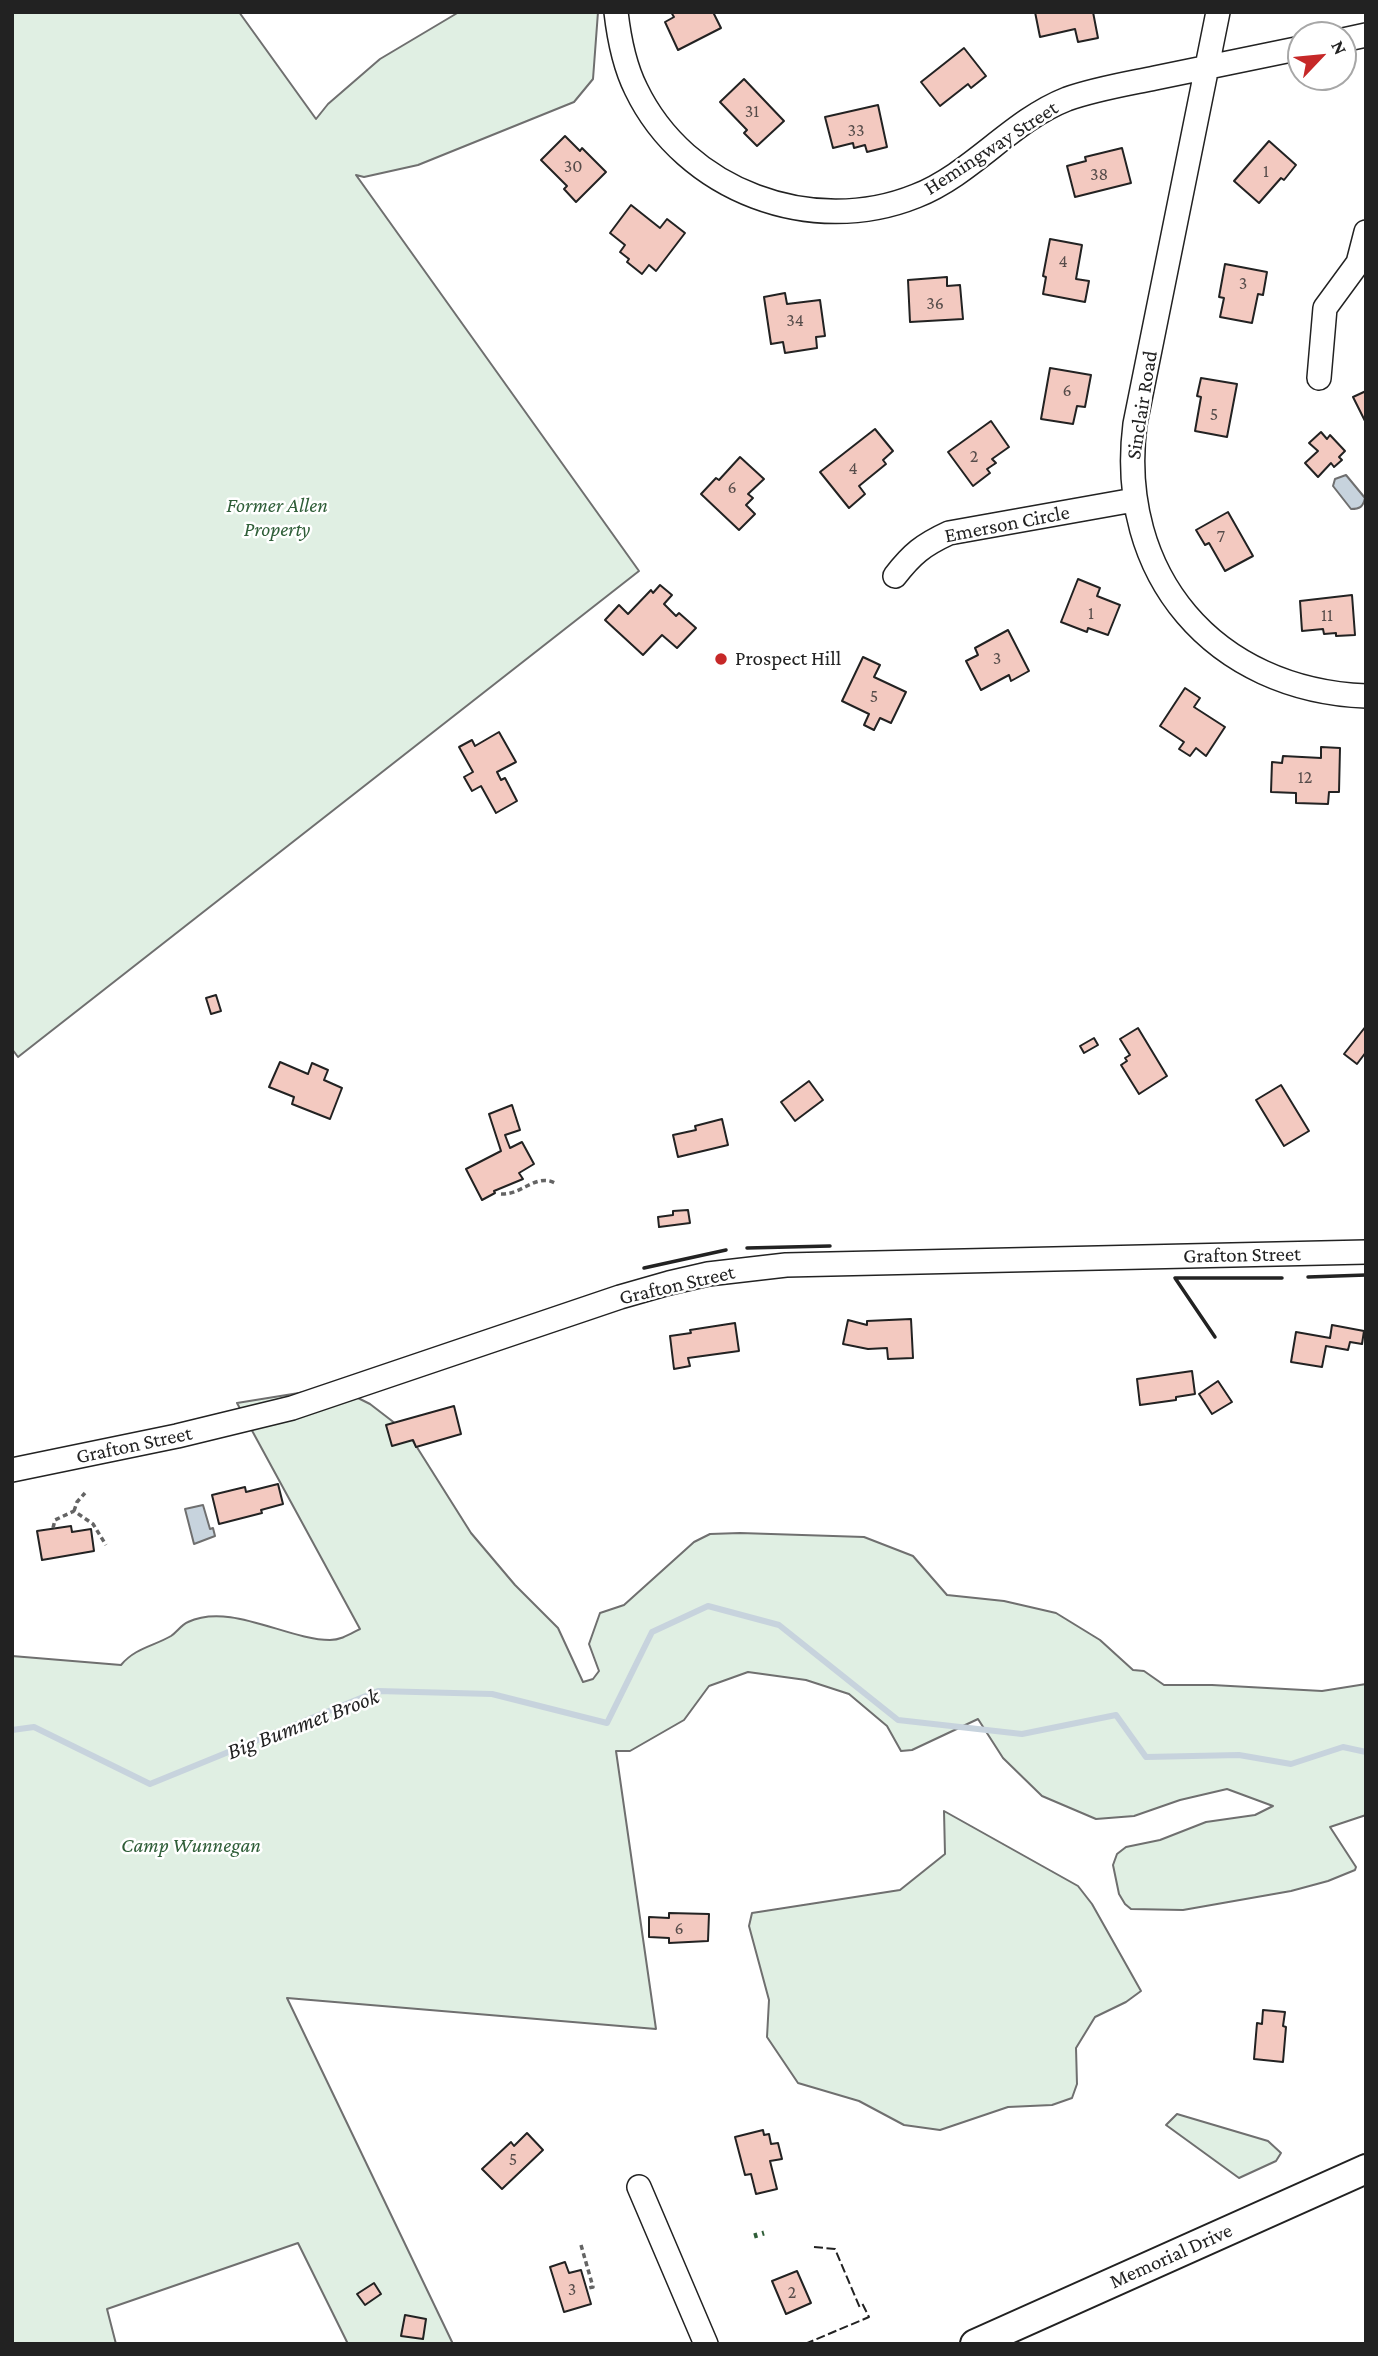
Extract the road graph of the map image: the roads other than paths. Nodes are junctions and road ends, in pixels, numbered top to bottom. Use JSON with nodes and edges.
{"nodes":[{"id":1,"x":616,"y":12,"type":"edge"},
{"id":2,"x":1219,"y":12,"type":"edge"},
{"id":3,"x":1287,"y":51,"type":"edge"},
{"id":4,"x":1207,"y":68,"type":"junction"},
{"id":5,"x":1366,"y":232,"type":"edge"},
{"id":6,"x":1319,"y":378,"type":"dead end"},
{"id":7,"x":1134,"y":500,"type":"junction"},
{"id":8,"x":895,"y":576,"type":"dead end"},
{"id":9,"x":1366,"y":696,"type":"edge"},
{"id":10,"x":1366,"y":1252,"type":"edge"},
{"id":11,"x":12,"y":1470,"type":"edge"},
{"id":12,"x":1366,"y":2169,"type":"edge"},
{"id":13,"x":639,"y":2187,"type":"dead end"},
{"id":14,"x":706,"y":2344,"type":"edge"},
{"id":15,"x":975,"y":2344,"type":"edge"}],
"edges":[{"from":1,"to":4,"type":"street","name":"Hemingway Street"},
{"from":2,"to":4,"type":"street","name":"Sinclair Road"},
{"from":3,"to":4,"type":"street","name":"Hemingway Street"},
{"from":4,"to":7,"type":"street","name":"Sinclair Road"},
{"from":5,"to":6,"type":"street"},
{"from":7,"to":8,"type":"street","name":"Emerson Circle"},
{"from":7,"to":9,"type":"street","name":"Sinclair Road"},
{"from":10,"to":11,"type":"street","name":"Grafton Street"},
{"from":12,"to":15,"type":"main road","name":"Memorial Drive"},
{"from":13,"to":14,"type":"street"}]}
